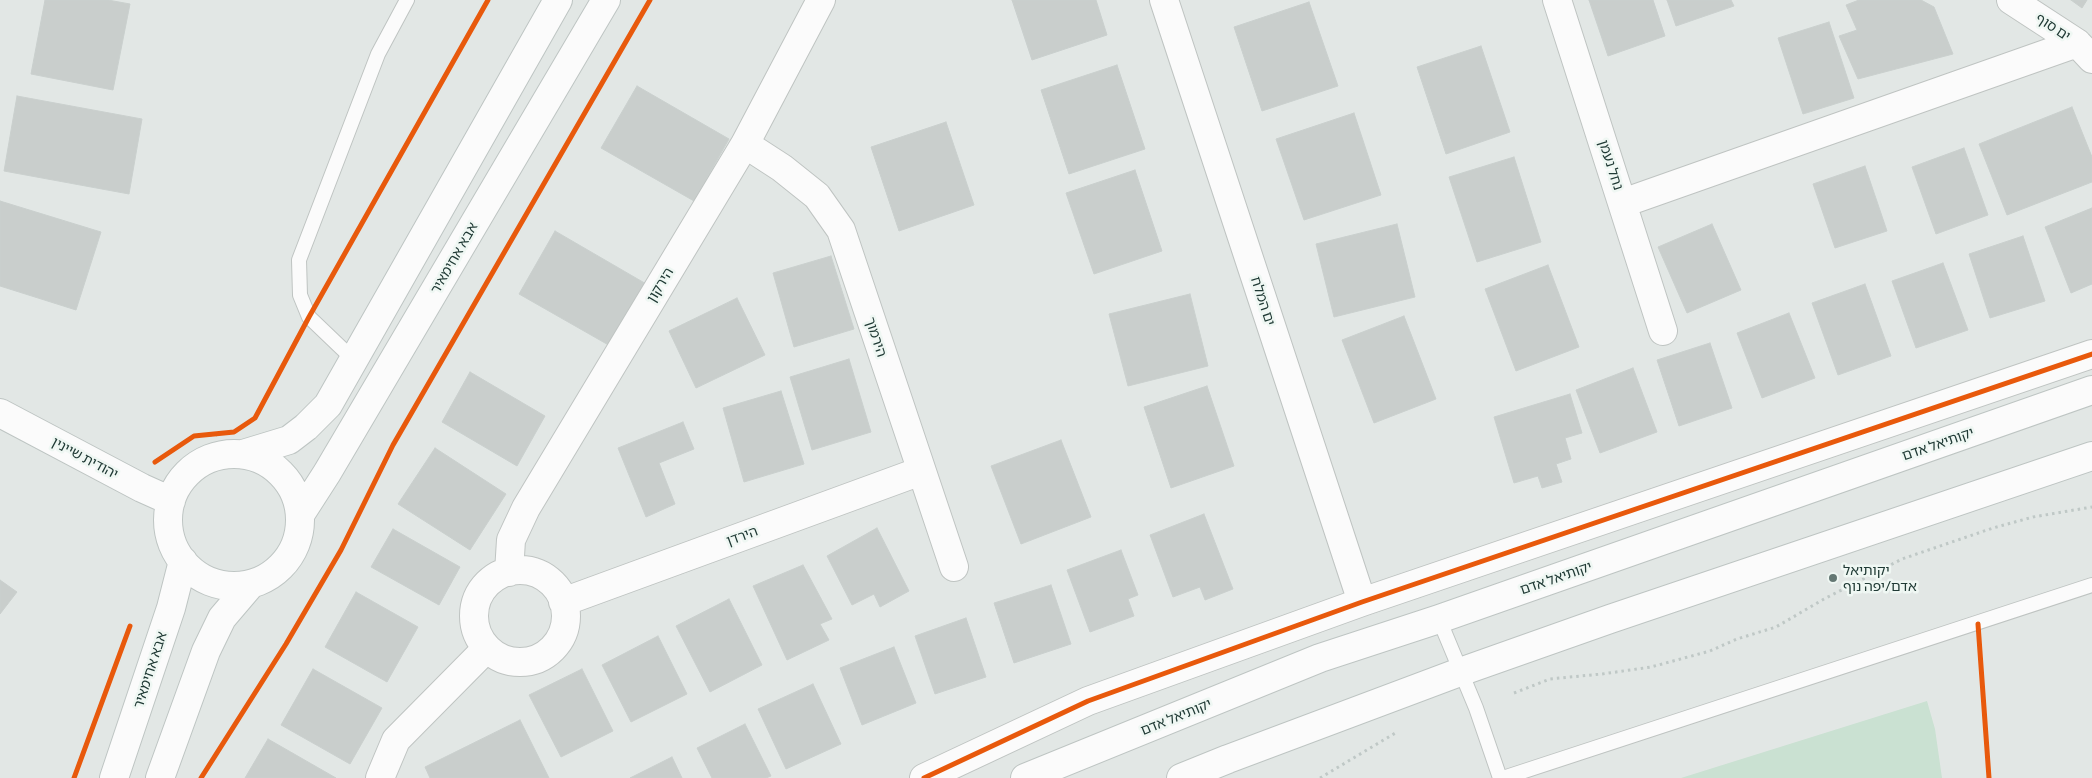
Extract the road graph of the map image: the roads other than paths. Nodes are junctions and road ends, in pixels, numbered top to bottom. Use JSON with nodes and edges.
{"nodes":[{"id":1,"x":408,"y":0,"type":"edge"},
{"id":2,"x":558,"y":0,"type":"edge"},
{"id":3,"x":606,"y":0,"type":"edge"},
{"id":4,"x":821,"y":0,"type":"edge"},
{"id":5,"x":1164,"y":0,"type":"edge"},
{"id":6,"x":1557,"y":0,"type":"edge"},
{"id":7,"x":2011,"y":0,"type":"edge"},
{"id":8,"x":2085,"y":51,"type":"edge"},
{"id":9,"x":745,"y":144,"type":"junction"},
{"id":10,"x":1623,"y":202,"type":"junction"},
{"id":11,"x":1663,"y":331,"type":"dead end"},
{"id":12,"x":2092,"y":354,"type":"edge"},
{"id":13,"x":355,"y":361,"type":"junction"},
{"id":14,"x":2092,"y":390,"type":"edge"},
{"id":15,"x":0,"y":413,"type":"edge"},
{"id":16,"x":243,"y":454,"type":"junction"},
{"id":17,"x":2092,"y":456,"type":"edge"},
{"id":18,"x":921,"y":471,"type":"junction"},
{"id":19,"x":171,"y":501,"type":"junction"},
{"id":20,"x":300,"y":515,"type":"junction"},
{"id":21,"x":182,"y":561,"type":"junction"},
{"id":22,"x":954,"y":567,"type":"dead end"},
{"id":23,"x":509,"y":572,"type":"junction"},
{"id":24,"x":251,"y":584,"type":"junction"},
{"id":25,"x":2092,"y":585,"type":"edge"},
{"id":26,"x":564,"y":602,"type":"junction"},
{"id":27,"x":1362,"y":602,"type":"junction"},
{"id":28,"x":1440,"y":619,"type":"junction"},
{"id":29,"x":487,"y":648,"type":"junction"},
{"id":30,"x":1460,"y":672,"type":"junction"},
{"id":31,"x":114,"y":778,"type":"edge"},
{"id":32,"x":160,"y":778,"type":"edge"},
{"id":33,"x":380,"y":778,"type":"edge"},
{"id":34,"x":924,"y":778,"type":"edge"},
{"id":35,"x":1025,"y":778,"type":"edge"},
{"id":36,"x":1181,"y":778,"type":"edge"},
{"id":37,"x":1502,"y":778,"type":"edge"}],
"edges":[{"from":1,"to":13,"type":"lane"},
{"from":2,"to":13,"type":"street"},
{"from":3,"to":20,"type":"street","name":"אבא אחימאיר"},
{"from":4,"to":9,"type":"street","name":"הירקון"},
{"from":5,"to":27,"type":"street","name":"ים המלח"},
{"from":6,"to":10,"type":"street","name":"נחל נעמן"},
{"from":7,"to":8,"type":"street","name":"ים סוף"},
{"from":8,"to":10,"type":"street"},
{"from":9,"to":18,"type":"street","name":"הירמוך"},
{"from":9,"to":23,"type":"street","name":"הירקון"},
{"from":10,"to":11,"type":"street","name":"נחל נעמן"},
{"from":12,"to":27,"type":"street"},
{"from":13,"to":16,"type":"street"},
{"from":14,"to":28,"type":"street","name":"יקותיאל אדם"},
{"from":15,"to":19,"type":"street","name":"יהודית שיינין"},
{"from":16,"to":19,"type":"street"},
{"from":16,"to":20,"type":"street"},
{"from":17,"to":30,"type":"street"},
{"from":18,"to":22,"type":"street","name":"הירמוך"},
{"from":18,"to":26,"type":"street","name":"הירדן"},
{"from":19,"to":21,"type":"street"},
{"from":20,"to":24,"type":"street"},
{"from":21,"to":24,"type":"street"},
{"from":21,"to":31,"type":"street","name":"אבא אחימאיר"},
{"from":23,"to":26,"type":"street"},
{"from":23,"to":29,"type":"street"},
{"from":24,"to":32,"type":"street"},
{"from":25,"to":37,"type":"lane"},
{"from":26,"to":29,"type":"street"},
{"from":27,"to":34,"type":"street"},
{"from":28,"to":30,"type":"lane"},
{"from":28,"to":35,"type":"street","name":"יקותיאל אדם"},
{"from":29,"to":33,"type":"street"},
{"from":30,"to":36,"type":"street"},
{"from":30,"to":37,"type":"lane"}]}
